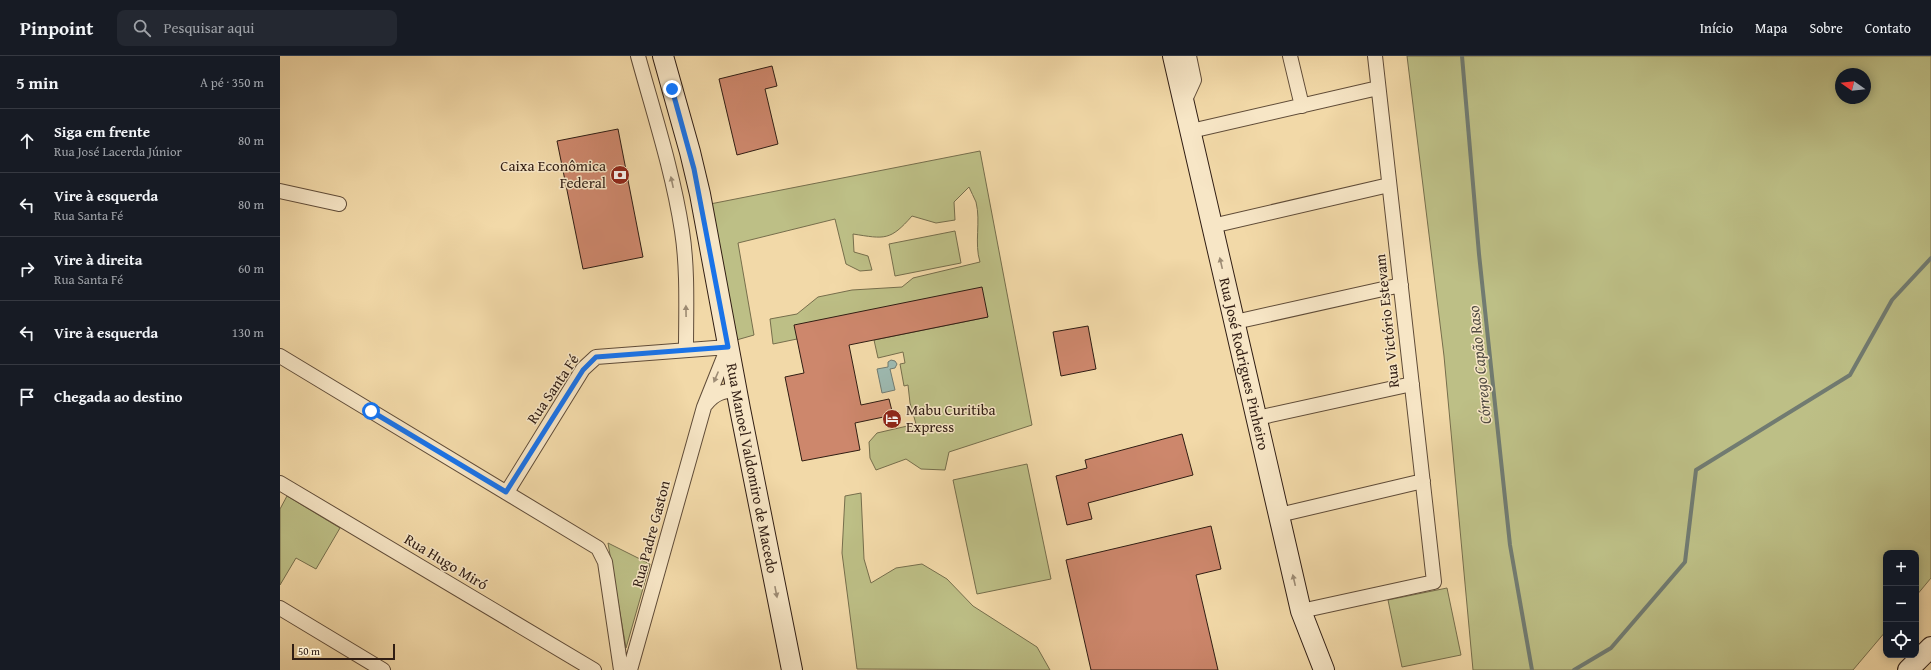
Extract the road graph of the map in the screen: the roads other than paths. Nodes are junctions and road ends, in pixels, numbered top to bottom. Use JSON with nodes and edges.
{"nodes":[{"id":1,"x":638,"y":56,"type":"edge"},
{"id":2,"x":663,"y":56,"type":"edge"},
{"id":3,"x":1173,"y":56,"type":"edge"},
{"id":4,"x":1189,"y":56,"type":"edge"},
{"id":5,"x":1290,"y":56,"type":"edge"},
{"id":6,"x":1375,"y":56,"type":"edge"},
{"id":7,"x":1378,"y":88,"type":"junction"},
{"id":8,"x":1184,"y":102,"type":"junction"},
{"id":9,"x":1302,"y":106,"type":"junction"},
{"id":10,"x":1191,"y":131,"type":"junction"},
{"id":11,"x":1390,"y":185,"type":"junction"},
{"id":12,"x":280,"y":191,"type":"edge"},
{"id":13,"x":339,"y":204,"type":"dead end"},
{"id":14,"x":1212,"y":226,"type":"junction"},
{"id":15,"x":1401,"y":285,"type":"junction"},
{"id":16,"x":1235,"y":322,"type":"junction"},
{"id":17,"x":728,"y":347,"type":"junction"},
{"id":18,"x":686,"y":350,"type":"junction"},
{"id":19,"x":280,"y":356,"type":"edge"},
{"id":20,"x":1412,"y":384,"type":"junction"},
{"id":21,"x":736,"y":390,"type":"junction"},
{"id":22,"x":704,"y":407,"type":"junction"},
{"id":23,"x":1257,"y":418,"type":"junction"},
{"id":24,"x":1423,"y":481,"type":"junction"},
{"id":25,"x":280,"y":483,"type":"edge"},
{"id":26,"x":506,"y":492,"type":"junction"},
{"id":27,"x":1279,"y":515,"type":"junction"},
{"id":28,"x":280,"y":608,"type":"edge"},
{"id":29,"x":1301,"y":611,"type":"junction"},
{"id":30,"x":1931,"y":647,"type":"edge"},
{"id":31,"x":383,"y":670,"type":"edge"},
{"id":32,"x":594,"y":670,"type":"edge"},
{"id":33,"x":621,"y":670,"type":"edge"},
{"id":34,"x":630,"y":670,"type":"edge"},
{"id":35,"x":792,"y":670,"type":"edge"},
{"id":36,"x":1315,"y":670,"type":"edge"},
{"id":37,"x":1324,"y":670,"type":"edge"},
{"id":38,"x":1908,"y":670,"type":"edge"}],
"edges":[{"from":18,"to":1,"type":"street","one_way":true},
{"from":2,"to":17,"type":"main road","name":"Rua Manoel Valdomiro de Macedo"},
{"from":3,"to":8,"type":"main road","name":"Rua José Rodrigues Pinheiro"},
{"from":4,"to":8,"type":"street"},
{"from":5,"to":9,"type":"street"},
{"from":6,"to":7,"type":"street","name":"Rua Victório Estevam"},
{"from":7,"to":9,"type":"street"},
{"from":7,"to":11,"type":"street","name":"Rua Victório Estevam"},
{"from":8,"to":10,"type":"main road","name":"Rua José Rodrigues Pinheiro"},
{"from":9,"to":10,"type":"street"},
{"from":10,"to":14,"type":"main road","name":"Rua José Rodrigues Pinheiro"},
{"from":11,"to":14,"type":"street"},
{"from":11,"to":15,"type":"street","name":"Rua Victório Estevam"},
{"from":12,"to":13,"type":"street"},
{"from":16,"to":14,"type":"main road","name":"Rua José Rodrigues Pinheiro","one_way":true},
{"from":15,"to":16,"type":"street"},
{"from":15,"to":20,"type":"street","name":"Rua Victório Estevam"},
{"from":16,"to":23,"type":"main road","name":"Rua José Rodrigues Pinheiro"},
{"from":17,"to":18,"type":"street","name":"Rua Santa Fé"},
{"from":17,"to":21,"type":"main road","name":"Rua Manoel Valdomiro de Macedo"},
{"from":17,"to":22,"type":"street","name":"Rua Padre Gaston","one_way":true},
{"from":18,"to":26,"type":"street","name":"Rua Santa Fé"},
{"from":19,"to":26,"type":"street"},
{"from":20,"to":23,"type":"street"},
{"from":20,"to":24,"type":"street","name":"Rua Victório Estevam"},
{"from":21,"to":22,"type":"street","name":"Rua Padre Gaston"},
{"from":21,"to":35,"type":"main road","name":"Rua Manoel Valdomiro de Macedo","one_way":true},
{"from":22,"to":34,"type":"street","name":"Rua Padre Gaston"},
{"from":23,"to":27,"type":"main road","name":"Rua José Rodrigues Pinheiro"},
{"from":24,"to":27,"type":"street"},
{"from":24,"to":29,"type":"street","name":"Rua Victório Estevam"},
{"from":25,"to":32,"type":"street","name":"Rua Hugo Miró"},
{"from":26,"to":33,"type":"street"},
{"from":29,"to":27,"type":"main road","name":"Rua José Rodrigues Pinheiro","one_way":true},
{"from":28,"to":31,"type":"street"},
{"from":29,"to":36,"type":"street"},
{"from":29,"to":37,"type":"main road","name":"Rua José Rodrigues Pinheiro"},
{"from":30,"to":38,"type":"main road"}]}
